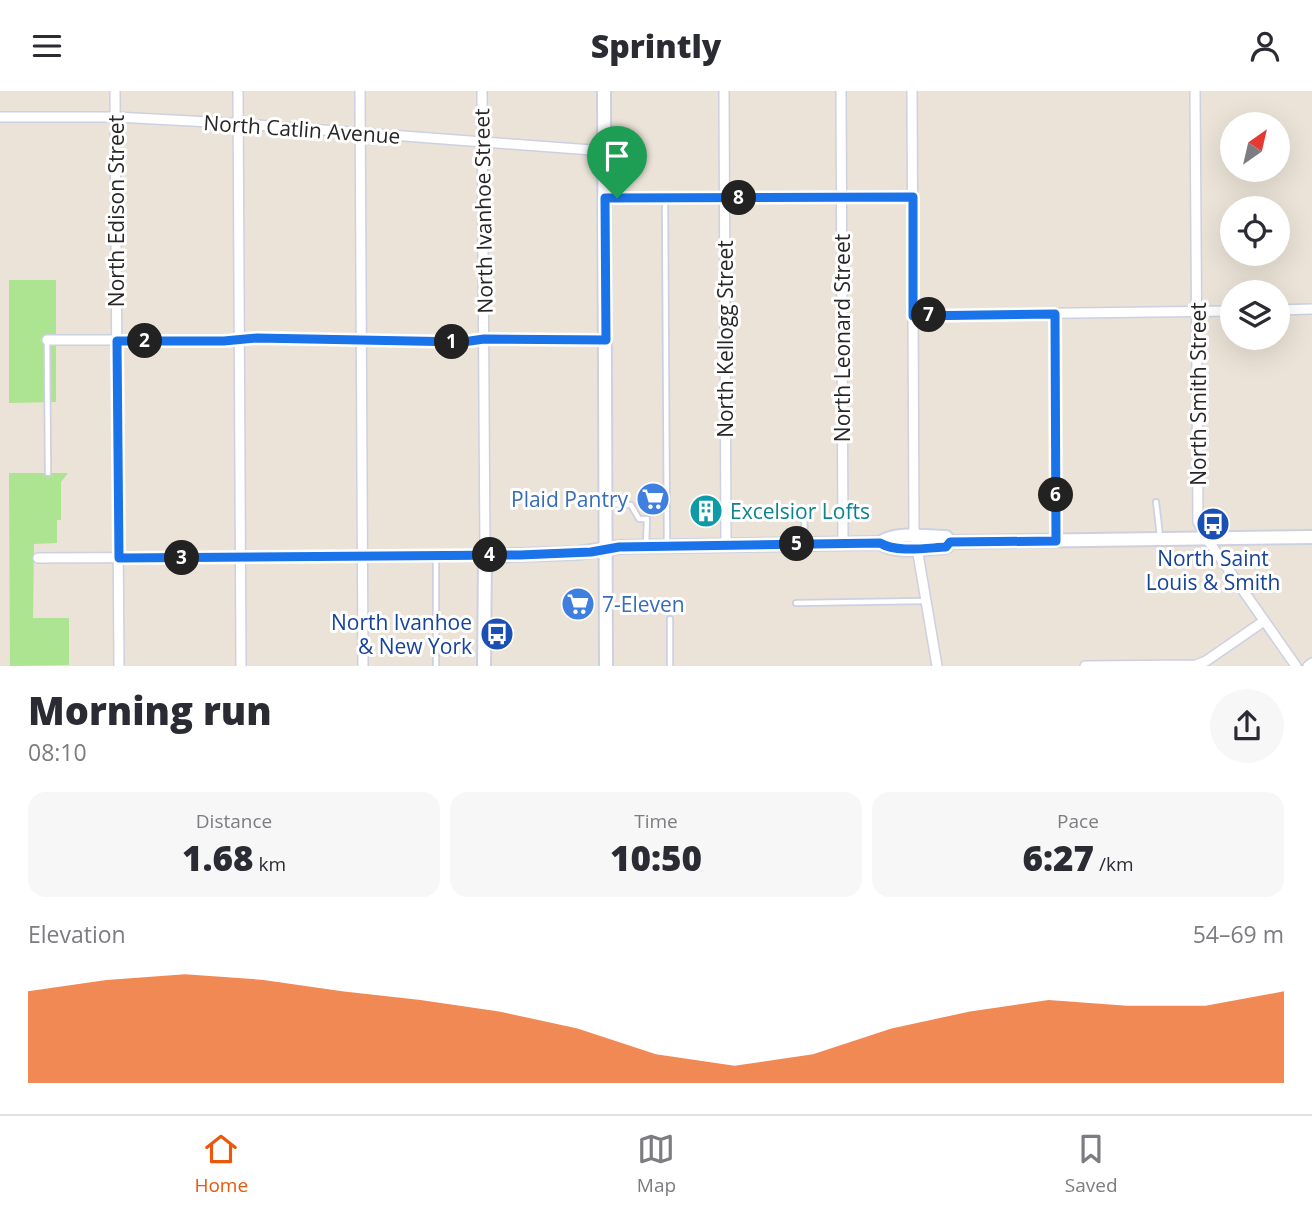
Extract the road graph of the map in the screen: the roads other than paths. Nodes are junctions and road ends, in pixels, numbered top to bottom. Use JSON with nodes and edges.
{"nodes":[{"id":1,"x":115,"y":91,"type":"edge"},
{"id":2,"x":238,"y":91,"type":"edge"},
{"id":3,"x":360,"y":91,"type":"edge"},
{"id":4,"x":482,"y":91,"type":"edge"},
{"id":5,"x":604,"y":91,"type":"edge"},
{"id":6,"x":724,"y":91,"type":"edge"},
{"id":7,"x":841,"y":91,"type":"edge"},
{"id":8,"x":912,"y":91,"type":"edge"},
{"id":9,"x":1195,"y":91,"type":"edge"},
{"id":10,"x":0,"y":117,"type":"edge"},
{"id":11,"x":115,"y":117,"type":"junction"},
{"id":12,"x":238,"y":123,"type":"junction"},
{"id":13,"x":360,"y":134,"type":"junction"},
{"id":14,"x":481,"y":143,"type":"junction"},
{"id":15,"x":605,"y":151,"type":"junction"},
{"id":16,"x":842,"y":197,"type":"junction"},
{"id":17,"x":913,"y":197,"type":"junction"},
{"id":18,"x":605,"y":198,"type":"junction"},
{"id":19,"x":665,"y":198,"type":"junction"},
{"id":20,"x":724,"y":198,"type":"junction"},
{"id":21,"x":1312,"y":309,"type":"edge"},
{"id":22,"x":1290,"y":310,"type":"edge"},
{"id":23,"x":1220,"y":311,"type":"edge"},
{"id":24,"x":1197,"y":312,"type":"junction"},
{"id":25,"x":1055,"y":314,"type":"junction"},
{"id":26,"x":913,"y":316,"type":"junction"},
{"id":27,"x":239,"y":339,"type":"junction"},
{"id":28,"x":361,"y":339,"type":"junction"},
{"id":29,"x":484,"y":339,"type":"junction"},
{"id":30,"x":606,"y":340,"type":"junction"},
{"id":31,"x":47,"y":341,"type":"joint"},
{"id":32,"x":117,"y":341,"type":"junction"},
{"id":33,"x":48,"y":473,"type":"dead end"},
{"id":34,"x":1156,"y":502,"type":"dead end"},
{"id":35,"x":606,"y":504,"type":"junction"},
{"id":36,"x":804,"y":514,"type":"dead end"},
{"id":37,"x":1312,"y":537,"type":"edge"},
{"id":38,"x":1161,"y":539,"type":"junction"},
{"id":39,"x":1207,"y":539,"type":"junction"},
{"id":40,"x":1056,"y":541,"type":"junction"},
{"id":41,"x":916,"y":542,"type":"junction"},
{"id":42,"x":843,"y":543,"type":"junction"},
{"id":43,"x":805,"y":544,"type":"junction"},
{"id":44,"x":667,"y":545,"type":"junction"},
{"id":45,"x":726,"y":545,"type":"junction"},
{"id":46,"x":646,"y":546,"type":"junction"},
{"id":47,"x":606,"y":549,"type":"junction"},
{"id":48,"x":485,"y":555,"type":"junction"},
{"id":49,"x":436,"y":556,"type":"junction"},
{"id":50,"x":240,"y":557,"type":"junction"},
{"id":51,"x":362,"y":557,"type":"junction"},
{"id":52,"x":38,"y":558,"type":"dead end"},
{"id":53,"x":119,"y":558,"type":"junction"},
{"id":54,"x":925,"y":601,"type":"junction"},
{"id":55,"x":796,"y":603,"type":"dead end"},
{"id":56,"x":670,"y":619,"type":"dead end"},
{"id":57,"x":1264,"y":621,"type":"junction"},
{"id":58,"x":1312,"y":663,"type":"edge"},
{"id":59,"x":119,"y":666,"type":"edge"},
{"id":60,"x":241,"y":666,"type":"edge"},
{"id":61,"x":363,"y":666,"type":"edge"},
{"id":62,"x":436,"y":666,"type":"edge"},
{"id":63,"x":484,"y":666,"type":"edge"},
{"id":64,"x":606,"y":666,"type":"edge"},
{"id":65,"x":670,"y":666,"type":"edge"},
{"id":66,"x":936,"y":666,"type":"edge"},
{"id":67,"x":1085,"y":666,"type":"edge"},
{"id":68,"x":1296,"y":666,"type":"edge"},
{"id":69,"x":1308,"y":666,"type":"edge"}],
"edges":[{"from":1,"to":11,"type":"street","name":"North Edison Street"},
{"from":2,"to":12,"type":"street"},
{"from":3,"to":13,"type":"street"},
{"from":4,"to":14,"type":"street","name":"North Ivanhoe Street"},
{"from":5,"to":15,"type":"main road"},
{"from":6,"to":20,"type":"street","name":"North Kellogg Street"},
{"from":7,"to":16,"type":"street","name":"North Leonard Street"},
{"from":8,"to":17,"type":"street"},
{"from":9,"to":24,"type":"street","name":"North Smith Street"},
{"from":10,"to":11,"type":"street","name":"North Catlin Avenue"},
{"from":11,"to":12,"type":"street","name":"North Catlin Avenue"},
{"from":11,"to":32,"type":"street","name":"North Edison Street"},
{"from":12,"to":13,"type":"street","name":"North Catlin Avenue"},
{"from":12,"to":27,"type":"street"},
{"from":13,"to":14,"type":"street","name":"North Catlin Avenue"},
{"from":13,"to":28,"type":"street"},
{"from":14,"to":15,"type":"street","name":"North Catlin Avenue"},
{"from":14,"to":29,"type":"street","name":"North Ivanhoe Street"},
{"from":15,"to":18,"type":"main road"},
{"from":16,"to":17,"type":"street"},
{"from":16,"to":20,"type":"street"},
{"from":16,"to":42,"type":"street","name":"North Leonard Street"},
{"from":17,"to":26,"type":"street"},
{"from":18,"to":19,"type":"street"},
{"from":18,"to":30,"type":"main road"},
{"from":19,"to":20,"type":"street"},
{"from":19,"to":44,"type":"lane"},
{"from":20,"to":45,"type":"street","name":"North Kellogg Street"},
{"from":21,"to":22,"type":"street"},
{"from":23,"to":24,"type":"street"},
{"from":24,"to":25,"type":"street"},
{"from":24,"to":39,"type":"street","name":"North Smith Street"},
{"from":25,"to":26,"type":"street"},
{"from":25,"to":40,"type":"street"},
{"from":26,"to":41,"type":"street"},
{"from":27,"to":28,"type":"street"},
{"from":27,"to":32,"type":"street"},
{"from":27,"to":50,"type":"street"},
{"from":28,"to":29,"type":"street"},
{"from":28,"to":51,"type":"street"},
{"from":29,"to":30,"type":"street"},
{"from":29,"to":48,"type":"street","name":"North Ivanhoe Street"},
{"from":30,"to":35,"type":"main road"},
{"from":31,"to":32,"type":"street"},
{"from":31,"to":33,"type":"lane"},
{"from":32,"to":53,"type":"street","name":"North Edison Street"},
{"from":34,"to":38,"type":"lane"},
{"from":35,"to":46,"type":"lane"},
{"from":35,"to":47,"type":"main road"},
{"from":36,"to":43,"type":"lane"},
{"from":37,"to":39,"type":"main road"},
{"from":38,"to":39,"type":"main road"},
{"from":38,"to":40,"type":"main road"},
{"from":39,"to":57,"type":"street","name":"North Smith Street"},
{"from":40,"to":41,"type":"main road"},
{"from":41,"to":42,"type":"main road"},
{"from":41,"to":54,"type":"street"},
{"from":42,"to":43,"type":"main road"},
{"from":43,"to":45,"type":"main road"},
{"from":44,"to":45,"type":"main road"},
{"from":44,"to":46,"type":"main road"},
{"from":46,"to":47,"type":"main road"},
{"from":47,"to":48,"type":"main road"},
{"from":47,"to":64,"type":"main road"},
{"from":48,"to":49,"type":"street"},
{"from":48,"to":63,"type":"main road","name":"North Ivanhoe Street"},
{"from":49,"to":51,"type":"street"},
{"from":49,"to":62,"type":"lane"},
{"from":50,"to":51,"type":"street"},
{"from":50,"to":53,"type":"street"},
{"from":50,"to":60,"type":"street"},
{"from":51,"to":61,"type":"street"},
{"from":52,"to":53,"type":"street"},
{"from":53,"to":59,"type":"street","name":"North Edison Street"},
{"from":54,"to":55,"type":"lane"},
{"from":54,"to":66,"type":"street"},
{"from":56,"to":65,"type":"lane"},
{"from":57,"to":67,"type":"street"},
{"from":57,"to":68,"type":"street","name":"North Smith Street"},
{"from":58,"to":69,"type":"street"}]}
